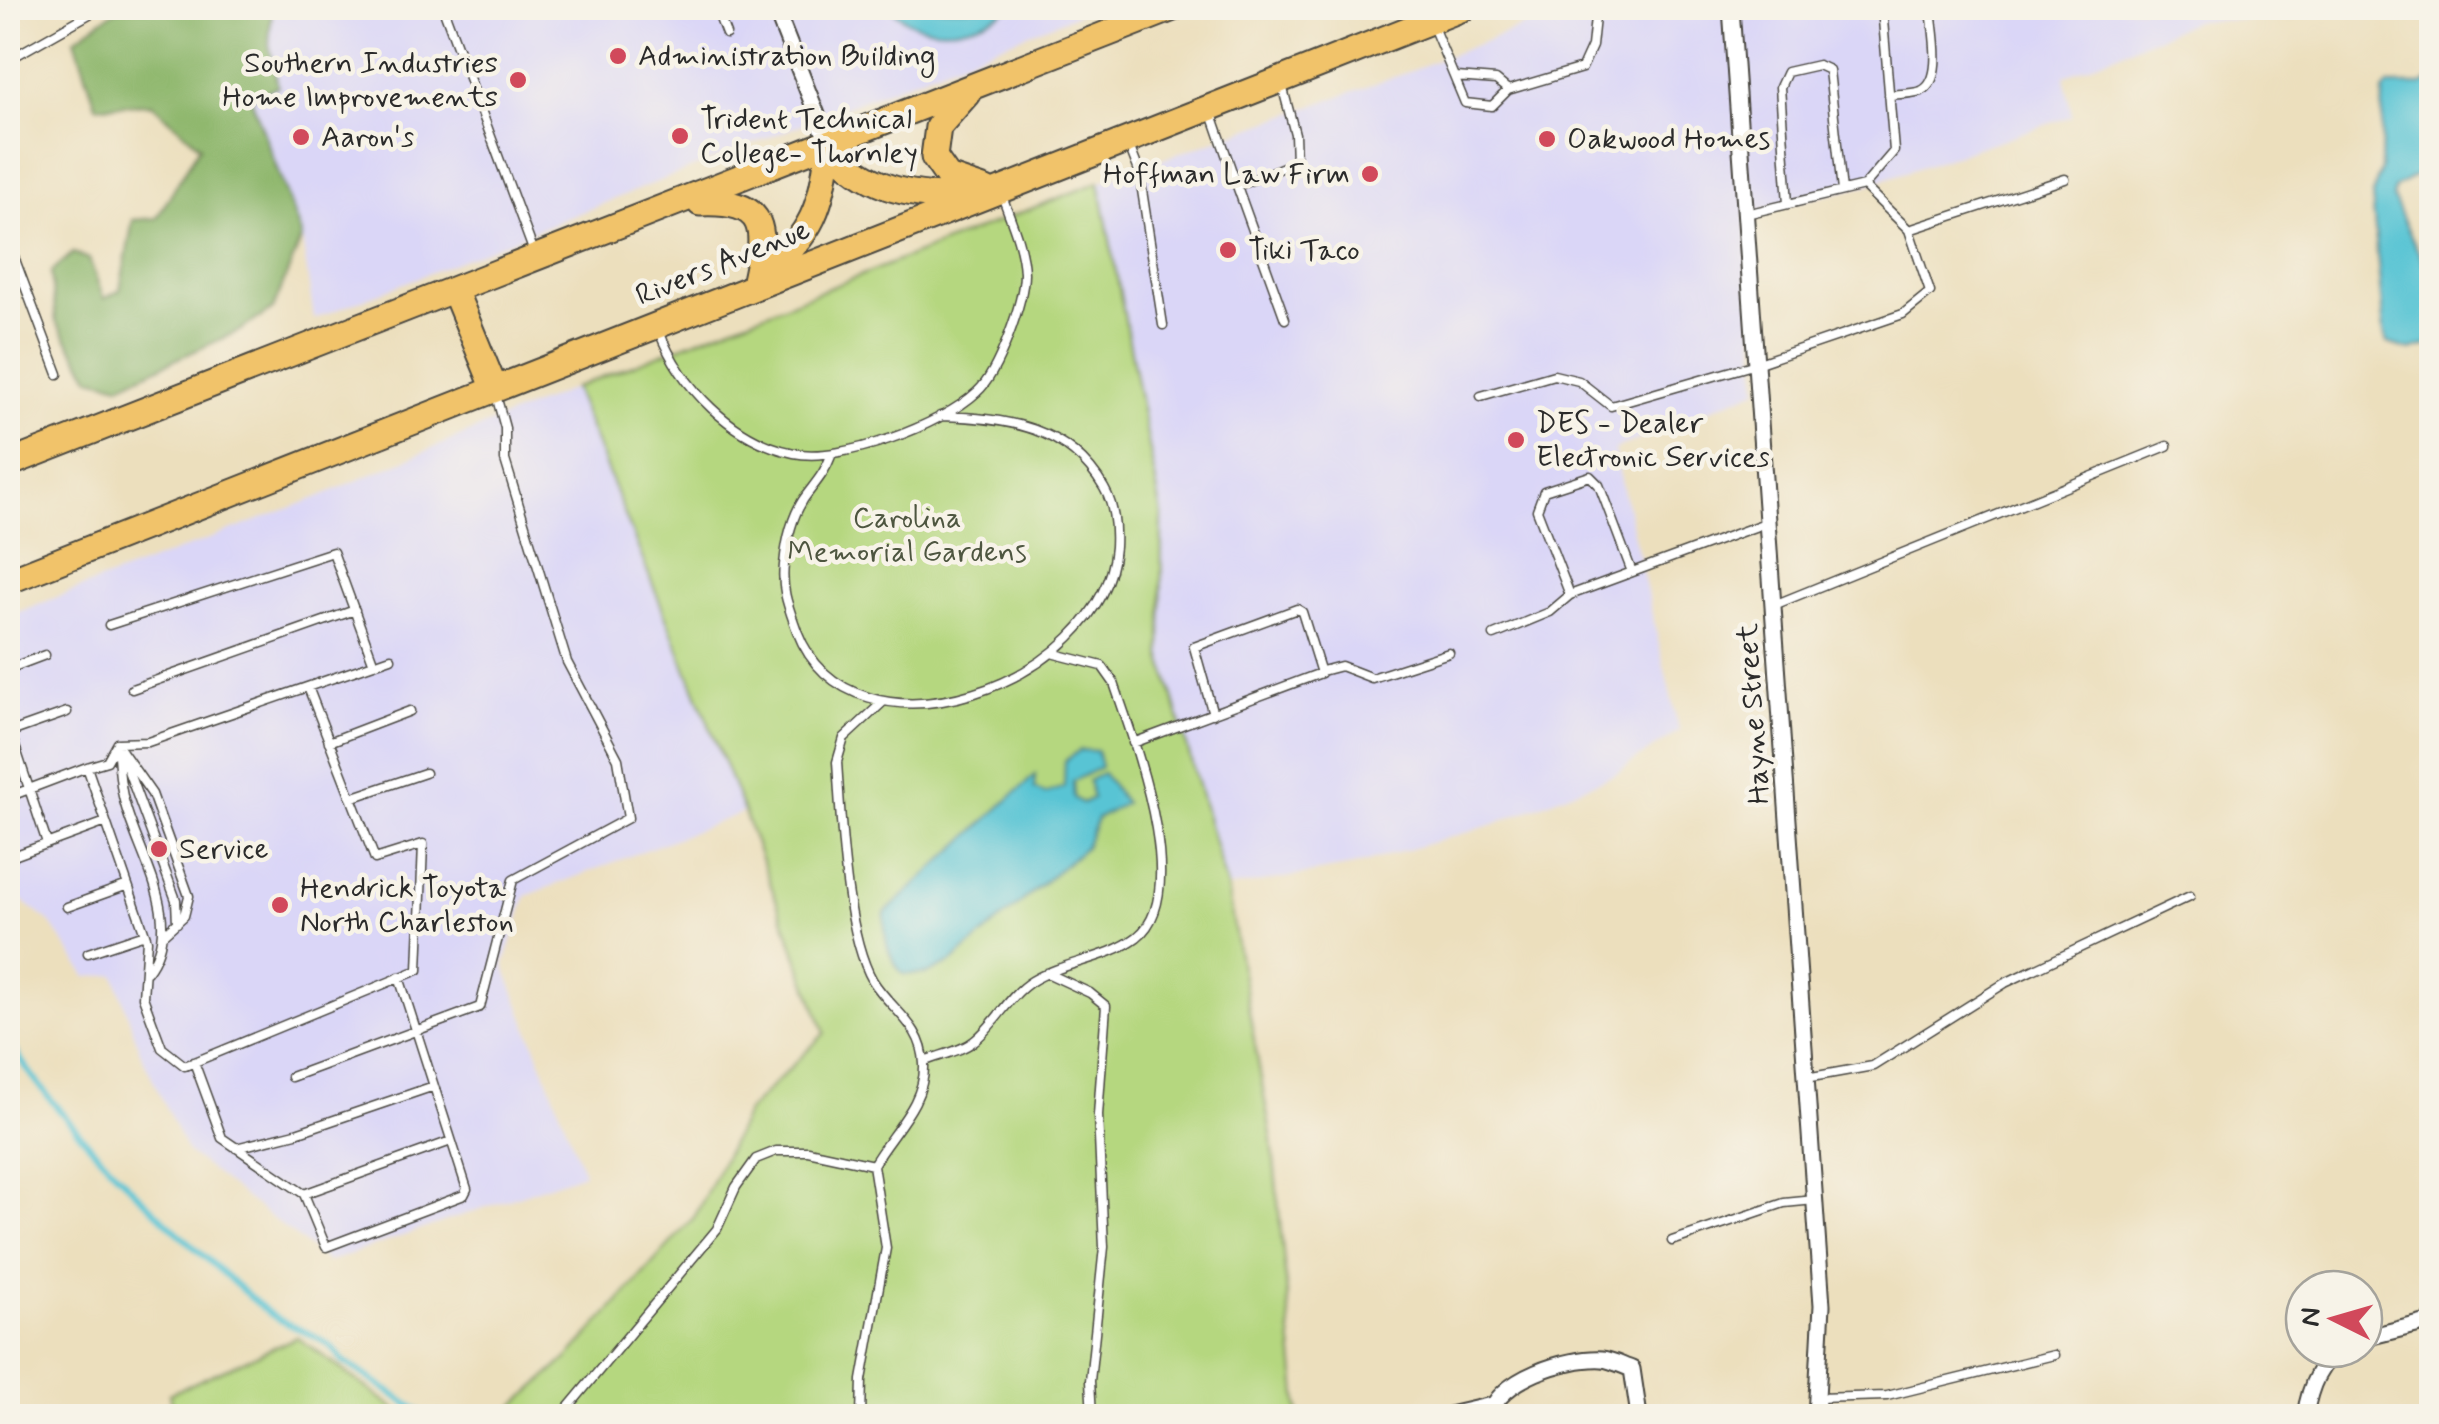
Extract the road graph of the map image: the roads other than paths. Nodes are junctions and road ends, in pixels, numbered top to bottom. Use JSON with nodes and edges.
{"nodes":[{"id":1,"x":100,"y":8,"type":"edge"},
{"id":2,"x":442,"y":8,"type":"edge"},
{"id":3,"x":716,"y":8,"type":"edge"},
{"id":4,"x":776,"y":8,"type":"edge"},
{"id":5,"x":1173,"y":8,"type":"edge"},
{"id":6,"x":1462,"y":8,"type":"edge"},
{"id":7,"x":1596,"y":8,"type":"edge"},
{"id":8,"x":1732,"y":8,"type":"edge"},
{"id":9,"x":1882,"y":8,"type":"edge"},
{"id":10,"x":1931,"y":8,"type":"edge"},
{"id":11,"x":1430,"y":20,"type":"junction"},
{"id":12,"x":726,"y":34,"type":"dead end"},
{"id":13,"x":8,"y":60,"type":"edge"},
{"id":14,"x":1456,"y":76,"type":"junction"},
{"id":15,"x":1280,"y":79,"type":"junction"},
{"id":16,"x":974,"y":87,"type":"junction"},
{"id":17,"x":1508,"y":90,"type":"junction"},
{"id":18,"x":1889,"y":95,"type":"junction"},
{"id":19,"x":1210,"y":107,"type":"junction"},
{"id":20,"x":1126,"y":139,"type":"junction"},
{"id":21,"x":830,"y":144,"type":"junction"},
{"id":22,"x":2065,"y":180,"type":"dead end"},
{"id":23,"x":1238,"y":186,"type":"junction"},
{"id":24,"x":1864,"y":186,"type":"junction"},
{"id":25,"x":1842,"y":191,"type":"junction"},
{"id":26,"x":990,"y":193,"type":"junction"},
{"id":27,"x":676,"y":204,"type":"junction"},
{"id":28,"x":1788,"y":204,"type":"junction"},
{"id":29,"x":1746,"y":214,"type":"junction"},
{"id":30,"x":1909,"y":230,"type":"junction"},
{"id":31,"x":8,"y":241,"type":"edge"},
{"id":32,"x":537,"y":259,"type":"junction"},
{"id":33,"x":754,"y":285,"type":"junction"},
{"id":34,"x":456,"y":292,"type":"junction"},
{"id":35,"x":1285,"y":319,"type":"dead end"},
{"id":36,"x":656,"y":324,"type":"junction"},
{"id":37,"x":1163,"y":325,"type":"dead end"},
{"id":38,"x":1756,"y":364,"type":"junction"},
{"id":39,"x":58,"y":374,"type":"dead end"},
{"id":40,"x":494,"y":387,"type":"junction"},
{"id":41,"x":1481,"y":396,"type":"dead end"},
{"id":42,"x":940,"y":416,"type":"junction"},
{"id":43,"x":2167,"y":446,"type":"dead end"},
{"id":44,"x":831,"y":456,"type":"junction"},
{"id":45,"x":8,"y":464,"type":"edge"},
{"id":46,"x":1768,"y":522,"type":"junction"},
{"id":47,"x":1632,"y":572,"type":"junction"},
{"id":48,"x":8,"y":581,"type":"edge"},
{"id":49,"x":1570,"y":595,"type":"junction"},
{"id":50,"x":1774,"y":605,"type":"junction"},
{"id":51,"x":355,"y":610,"type":"junction"},
{"id":52,"x":109,"y":625,"type":"dead end"},
{"id":53,"x":1494,"y":636,"type":"dead end"},
{"id":54,"x":1449,"y":653,"type":"dead end"},
{"id":55,"x":1055,"y":654,"type":"junction"},
{"id":56,"x":46,"y":655,"type":"dead end"},
{"id":57,"x":391,"y":658,"type":"dead end"},
{"id":58,"x":374,"y":664,"type":"junction"},
{"id":59,"x":8,"y":669,"type":"edge"},
{"id":60,"x":1322,"y":671,"type":"junction"},
{"id":61,"x":308,"y":687,"type":"junction"},
{"id":62,"x":132,"y":689,"type":"dead end"},
{"id":63,"x":883,"y":702,"type":"junction"},
{"id":64,"x":410,"y":711,"type":"dead end"},
{"id":65,"x":66,"y":712,"type":"dead end"},
{"id":66,"x":1212,"y":714,"type":"junction"},
{"id":67,"x":8,"y":730,"type":"edge"},
{"id":68,"x":329,"y":742,"type":"junction"},
{"id":69,"x":117,"y":743,"type":"junction"},
{"id":70,"x":1133,"y":743,"type":"junction"},
{"id":71,"x":86,"y":767,"type":"junction"},
{"id":72,"x":425,"y":773,"type":"dead end"},
{"id":73,"x":29,"y":788,"type":"junction"},
{"id":74,"x":8,"y":797,"type":"edge"},
{"id":75,"x":351,"y":798,"type":"junction"},
{"id":76,"x":106,"y":822,"type":"junction"},
{"id":77,"x":47,"y":843,"type":"junction"},
{"id":78,"x":8,"y":858,"type":"edge"},
{"id":79,"x":128,"y":884,"type":"junction"},
{"id":80,"x":2190,"y":896,"type":"dead end"},
{"id":81,"x":67,"y":907,"type":"dead end"},
{"id":82,"x":145,"y":934,"type":"junction"},
{"id":83,"x":164,"y":934,"type":"junction"},
{"id":84,"x":88,"y":954,"type":"dead end"},
{"id":85,"x":1048,"y":973,"type":"junction"},
{"id":86,"x":145,"y":974,"type":"junction"},
{"id":87,"x":399,"y":977,"type":"junction"},
{"id":88,"x":417,"y":1033,"type":"junction"},
{"id":89,"x":925,"y":1060,"type":"junction"},
{"id":90,"x":194,"y":1062,"type":"junction"},
{"id":91,"x":291,"y":1077,"type":"dead end"},
{"id":92,"x":1806,"y":1078,"type":"junction"},
{"id":93,"x":434,"y":1086,"type":"junction"},
{"id":94,"x":452,"y":1141,"type":"junction"},
{"id":95,"x":236,"y":1148,"type":"junction"},
{"id":96,"x":873,"y":1165,"type":"junction"},
{"id":97,"x":304,"y":1194,"type":"junction"},
{"id":98,"x":1815,"y":1200,"type":"junction"},
{"id":99,"x":1672,"y":1242,"type":"dead end"},
{"id":100,"x":2432,"y":1321,"type":"edge"},
{"id":101,"x":2384,"y":1333,"type":"edge"},
{"id":102,"x":2054,"y":1355,"type":"dead end"},
{"id":103,"x":2321,"y":1369,"type":"edge"},
{"id":104,"x":1818,"y":1398,"type":"junction"},
{"id":105,"x":1492,"y":1411,"type":"edge"},
{"id":106,"x":561,"y":1416,"type":"edge"},
{"id":107,"x":861,"y":1416,"type":"edge"},
{"id":108,"x":1092,"y":1416,"type":"edge"},
{"id":109,"x":1446,"y":1416,"type":"edge"},
{"id":110,"x":1639,"y":1416,"type":"edge"},
{"id":111,"x":1816,"y":1416,"type":"edge"},
{"id":112,"x":2305,"y":1416,"type":"edge"}],
"edges":[{"from":1,"to":13,"type":"lane"},
{"from":2,"to":32,"type":"lane"},
{"from":3,"to":12,"type":"lane"},
{"from":4,"to":21,"type":"street"},
{"from":5,"to":16,"type":"main road"},
{"from":6,"to":11,"type":"main road","name":"Rivers Avenue"},
{"from":7,"to":17,"type":"lane"},
{"from":8,"to":29,"type":"street","name":"Hayne Street"},
{"from":9,"to":18,"type":"lane"},
{"from":10,"to":18,"type":"lane"},
{"from":11,"to":14,"type":"lane"},
{"from":11,"to":15,"type":"main road","name":"Rivers Avenue"},
{"from":14,"to":17,"type":"lane"},
{"from":14,"to":17,"type":"lane"},
{"from":15,"to":19,"type":"main road","name":"Rivers Avenue"},
{"from":15,"to":23,"type":"lane"},
{"from":16,"to":21,"type":"main road"},
{"from":16,"to":26,"type":"main road"},
{"from":18,"to":24,"type":"lane"},
{"from":19,"to":20,"type":"main road","name":"Rivers Avenue"},
{"from":19,"to":23,"type":"lane"},
{"from":20,"to":26,"type":"main road","name":"Rivers Avenue"},
{"from":20,"to":37,"type":"lane"},
{"from":21,"to":26,"type":"main road"},
{"from":21,"to":27,"type":"main road"},
{"from":21,"to":33,"type":"main road"},
{"from":22,"to":30,"type":"lane"},
{"from":23,"to":35,"type":"lane"},
{"from":24,"to":25,"type":"lane"},
{"from":24,"to":30,"type":"lane"},
{"from":25,"to":28,"type":"lane"},
{"from":25,"to":28,"type":"lane"},
{"from":26,"to":33,"type":"main road","name":"Rivers Avenue"},
{"from":26,"to":42,"type":"lane"},
{"from":27,"to":32,"type":"main road"},
{"from":27,"to":33,"type":"main road"},
{"from":28,"to":29,"type":"lane"},
{"from":29,"to":38,"type":"street","name":"Hayne Street"},
{"from":30,"to":38,"type":"lane"},
{"from":31,"to":39,"type":"lane"},
{"from":32,"to":34,"type":"main road"},
{"from":33,"to":36,"type":"main road","name":"Rivers Avenue"},
{"from":34,"to":40,"type":"main road"},
{"from":34,"to":45,"type":"main road"},
{"from":36,"to":40,"type":"main road","name":"Rivers Avenue"},
{"from":36,"to":44,"type":"lane"},
{"from":38,"to":41,"type":"lane"},
{"from":38,"to":46,"type":"street","name":"Hayne Street"},
{"from":40,"to":48,"type":"main road","name":"Rivers Avenue"},
{"from":40,"to":88,"type":"lane"},
{"from":42,"to":44,"type":"lane"},
{"from":42,"to":55,"type":"lane"},
{"from":43,"to":50,"type":"lane"},
{"from":44,"to":63,"type":"lane"},
{"from":46,"to":47,"type":"lane"},
{"from":46,"to":50,"type":"street","name":"Hayne Street"},
{"from":47,"to":49,"type":"lane"},
{"from":47,"to":49,"type":"lane"},
{"from":49,"to":53,"type":"lane"},
{"from":50,"to":92,"type":"street","name":"Hayne Street"},
{"from":51,"to":52,"type":"lane"},
{"from":51,"to":58,"type":"lane"},
{"from":51,"to":62,"type":"lane"},
{"from":54,"to":60,"type":"lane"},
{"from":55,"to":63,"type":"lane"},
{"from":55,"to":70,"type":"lane"},
{"from":56,"to":59,"type":"lane"},
{"from":57,"to":58,"type":"lane"},
{"from":58,"to":61,"type":"lane"},
{"from":60,"to":66,"type":"lane"},
{"from":60,"to":66,"type":"lane"},
{"from":61,"to":68,"type":"lane"},
{"from":61,"to":69,"type":"lane"},
{"from":63,"to":89,"type":"lane"},
{"from":64,"to":68,"type":"lane"},
{"from":65,"to":67,"type":"lane"},
{"from":66,"to":70,"type":"lane"},
{"from":67,"to":73,"type":"lane"},
{"from":68,"to":75,"type":"lane"},
{"from":69,"to":71,"type":"lane"},
{"from":69,"to":83,"type":"lane"},
{"from":69,"to":83,"type":"lane"},
{"from":70,"to":85,"type":"lane"},
{"from":71,"to":73,"type":"lane"},
{"from":71,"to":76,"type":"lane"},
{"from":72,"to":75,"type":"lane"},
{"from":73,"to":74,"type":"lane"},
{"from":73,"to":77,"type":"lane"},
{"from":75,"to":87,"type":"lane"},
{"from":76,"to":77,"type":"lane"},
{"from":76,"to":79,"type":"lane"},
{"from":77,"to":78,"type":"lane"},
{"from":79,"to":81,"type":"lane"},
{"from":79,"to":82,"type":"lane"},
{"from":80,"to":92,"type":"lane"},
{"from":82,"to":84,"type":"lane"},
{"from":82,"to":86,"type":"lane"},
{"from":83,"to":86,"type":"lane"},
{"from":85,"to":89,"type":"lane"},
{"from":85,"to":108,"type":"lane"},
{"from":86,"to":90,"type":"lane"},
{"from":87,"to":88,"type":"lane"},
{"from":87,"to":90,"type":"lane"},
{"from":88,"to":91,"type":"lane"},
{"from":88,"to":93,"type":"lane"},
{"from":89,"to":96,"type":"lane"},
{"from":90,"to":95,"type":"lane"},
{"from":92,"to":98,"type":"street","name":"Hayne Street"},
{"from":93,"to":94,"type":"lane"},
{"from":93,"to":95,"type":"lane"},
{"from":94,"to":97,"type":"lane"},
{"from":94,"to":97,"type":"lane"},
{"from":95,"to":97,"type":"lane"},
{"from":96,"to":106,"type":"lane"},
{"from":96,"to":107,"type":"lane"},
{"from":98,"to":99,"type":"lane"},
{"from":98,"to":104,"type":"street","name":"Hayne Street"},
{"from":100,"to":101,"type":"street"},
{"from":102,"to":104,"type":"lane"},
{"from":103,"to":112,"type":"street"},
{"from":104,"to":111,"type":"street","name":"Hayne Street"},
{"from":105,"to":109,"type":"street"},
{"from":105,"to":110,"type":"street"}]}
